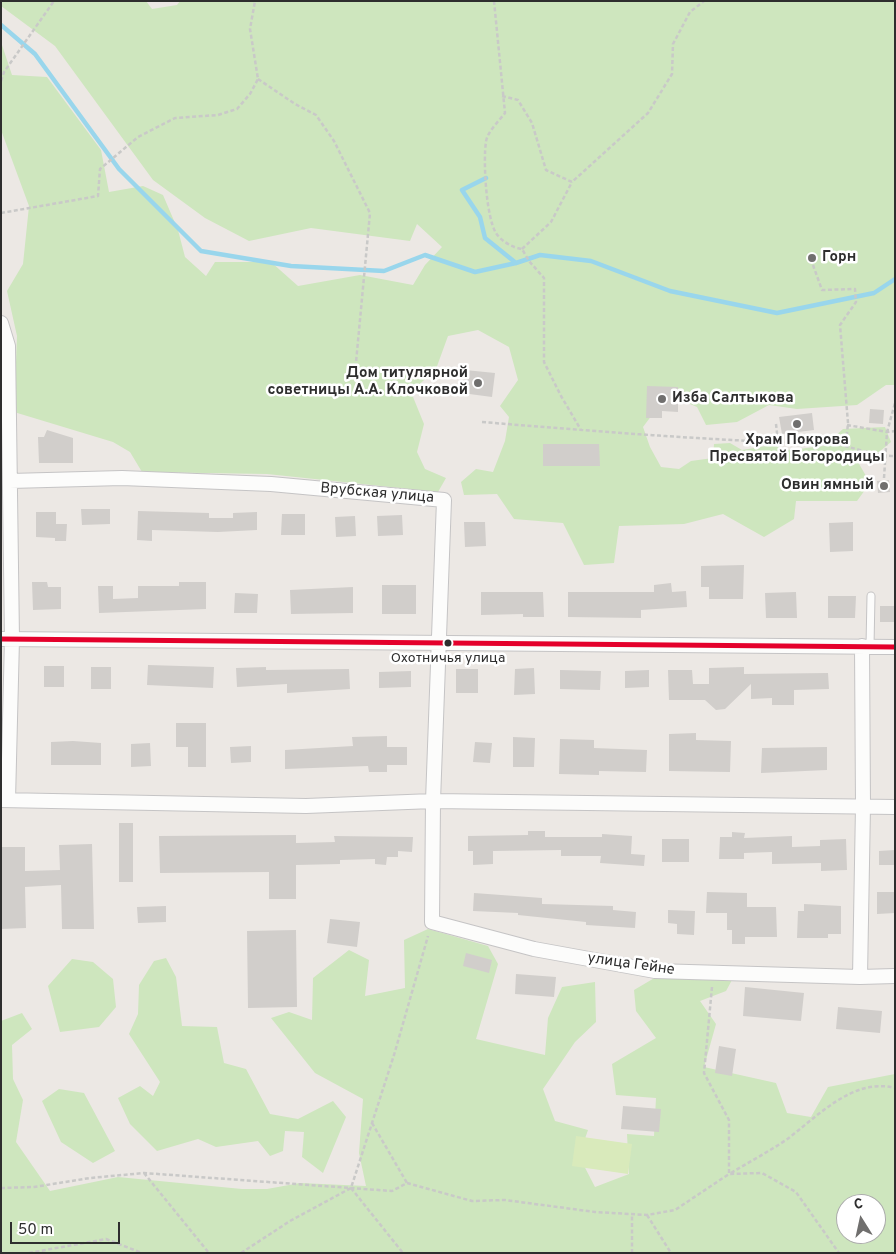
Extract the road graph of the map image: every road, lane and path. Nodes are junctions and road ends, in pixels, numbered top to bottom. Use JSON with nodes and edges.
{"nodes":[{"id":1,"x":54,"y":1,"type":"edge"},
{"id":2,"x":256,"y":1,"type":"edge"},
{"id":3,"x":494,"y":1,"type":"edge"},
{"id":4,"x":704,"y":1,"type":"edge"},
{"id":5,"x":258,"y":79,"type":"junction"},
{"id":6,"x":1,"y":81,"type":"edge"},
{"id":7,"x":502,"y":96,"type":"junction"},
{"id":8,"x":572,"y":182,"type":"junction"},
{"id":9,"x":1,"y":213,"type":"edge"},
{"id":10,"x":522,"y":249,"type":"junction"},
{"id":11,"x":813,"y":265,"type":"dead end"},
{"id":12,"x":1,"y":323,"type":"edge"},
{"id":13,"x":356,"y":373,"type":"dead end"},
{"id":14,"x":895,"y":403,"type":"edge"},
{"id":15,"x":482,"y":422,"type":"dead end"},
{"id":16,"x":776,"y":424,"type":"dead end"},
{"id":17,"x":847,"y":425,"type":"junction"},
{"id":18,"x":581,"y":430,"type":"junction"},
{"id":19,"x":895,"y":431,"type":"edge"},
{"id":20,"x":887,"y":432,"type":"junction"},
{"id":21,"x":778,"y":442,"type":"junction"},
{"id":22,"x":846,"y":444,"type":"junction"},
{"id":23,"x":884,"y":456,"type":"junction"},
{"id":24,"x":895,"y":456,"type":"edge"},
{"id":25,"x":884,"y":478,"type":"dead end"},
{"id":26,"x":10,"y":481,"type":"junction"},
{"id":27,"x":871,"y":596,"type":"dead end"},
{"id":28,"x":7,"y":639,"type":"edge"},
{"id":29,"x":439,"y":643,"type":"junction"},
{"id":30,"x":866,"y":646,"type":"junction"},
{"id":31,"x":895,"y":647,"type":"edge"},
{"id":32,"x":5,"y":800,"type":"edge"},
{"id":33,"x":433,"y":802,"type":"junction"},
{"id":34,"x":863,"y":806,"type":"junction"},
{"id":35,"x":895,"y":807,"type":"edge"},
{"id":36,"x":432,"y":922,"type":"junction"},
{"id":37,"x":713,"y":973,"type":"junction"},
{"id":38,"x":895,"y":976,"type":"edge"},
{"id":39,"x":860,"y":977,"type":"junction"},
{"id":40,"x":895,"y":1088,"type":"edge"},
{"id":41,"x":372,"y":1123,"type":"junction"},
{"id":42,"x":144,"y":1173,"type":"junction"},
{"id":43,"x":729,"y":1174,"type":"junction"},
{"id":44,"x":407,"y":1183,"type":"junction"},
{"id":45,"x":1,"y":1188,"type":"edge"},
{"id":46,"x":351,"y":1188,"type":"junction"},
{"id":47,"x":632,"y":1214,"type":"junction"},
{"id":48,"x":647,"y":1215,"type":"junction"},
{"id":49,"x":29,"y":1253,"type":"edge"},
{"id":50,"x":142,"y":1253,"type":"edge"},
{"id":51,"x":209,"y":1253,"type":"edge"},
{"id":52,"x":241,"y":1253,"type":"edge"},
{"id":53,"x":403,"y":1253,"type":"edge"},
{"id":54,"x":632,"y":1253,"type":"edge"},
{"id":55,"x":671,"y":1253,"type":"edge"},
{"id":56,"x":839,"y":1253,"type":"edge"}],
"edges":[{"from":1,"to":6,"type":"path"},
{"from":2,"to":5,"type":"path"},
{"from":3,"to":7,"type":"path"},
{"from":4,"to":8,"type":"path"},
{"from":5,"to":9,"type":"path"},
{"from":5,"to":13,"type":"path"},
{"from":7,"to":8,"type":"path"},
{"from":7,"to":10,"type":"path"},
{"from":8,"to":10,"type":"path"},
{"from":10,"to":18,"type":"path"},
{"from":11,"to":17,"type":"path"},
{"from":12,"to":26,"type":"street"},
{"from":14,"to":20,"type":"path"},
{"from":15,"to":18,"type":"path"},
{"from":16,"to":21,"type":"path"},
{"from":17,"to":20,"type":"path"},
{"from":17,"to":22,"type":"path"},
{"from":18,"to":21,"type":"path"},
{"from":19,"to":20,"type":"path"},
{"from":20,"to":23,"type":"path"},
{"from":21,"to":22,"type":"path"},
{"from":22,"to":23,"type":"path"},
{"from":23,"to":24,"type":"path"},
{"from":23,"to":25,"type":"path"},
{"from":26,"to":28,"type":"street"},
{"from":26,"to":29,"type":"street","name":"Врубская улица"},
{"from":27,"to":30,"type":"lane"},
{"from":28,"to":29,"type":"street"},
{"from":28,"to":32,"type":"street"},
{"from":29,"to":30,"type":"street"},
{"from":29,"to":33,"type":"street","name":"Врубская улица"},
{"from":30,"to":31,"type":"street"},
{"from":30,"to":34,"type":"street"},
{"from":32,"to":33,"type":"street"},
{"from":33,"to":34,"type":"street"},
{"from":33,"to":36,"type":"street","name":"Врубская улица"},
{"from":34,"to":35,"type":"street"},
{"from":34,"to":39,"type":"street"},
{"from":36,"to":37,"type":"street","name":"улица Гейне"},
{"from":36,"to":41,"type":"path"},
{"from":37,"to":39,"type":"street","name":"улица Гейне"},
{"from":37,"to":43,"type":"path"},
{"from":38,"to":39,"type":"street","name":"улица Гейне"},
{"from":40,"to":43,"type":"path"},
{"from":41,"to":44,"type":"path"},
{"from":41,"to":46,"type":"path"},
{"from":42,"to":45,"type":"path"},
{"from":42,"to":46,"type":"path"},
{"from":42,"to":51,"type":"path"},
{"from":43,"to":48,"type":"path"},
{"from":43,"to":56,"type":"path"},
{"from":44,"to":46,"type":"path"},
{"from":44,"to":47,"type":"path"},
{"from":46,"to":52,"type":"path"},
{"from":46,"to":53,"type":"path"},
{"from":47,"to":48,"type":"path"},
{"from":47,"to":54,"type":"path"},
{"from":48,"to":55,"type":"path"},
{"from":49,"to":50,"type":"path"}]}
